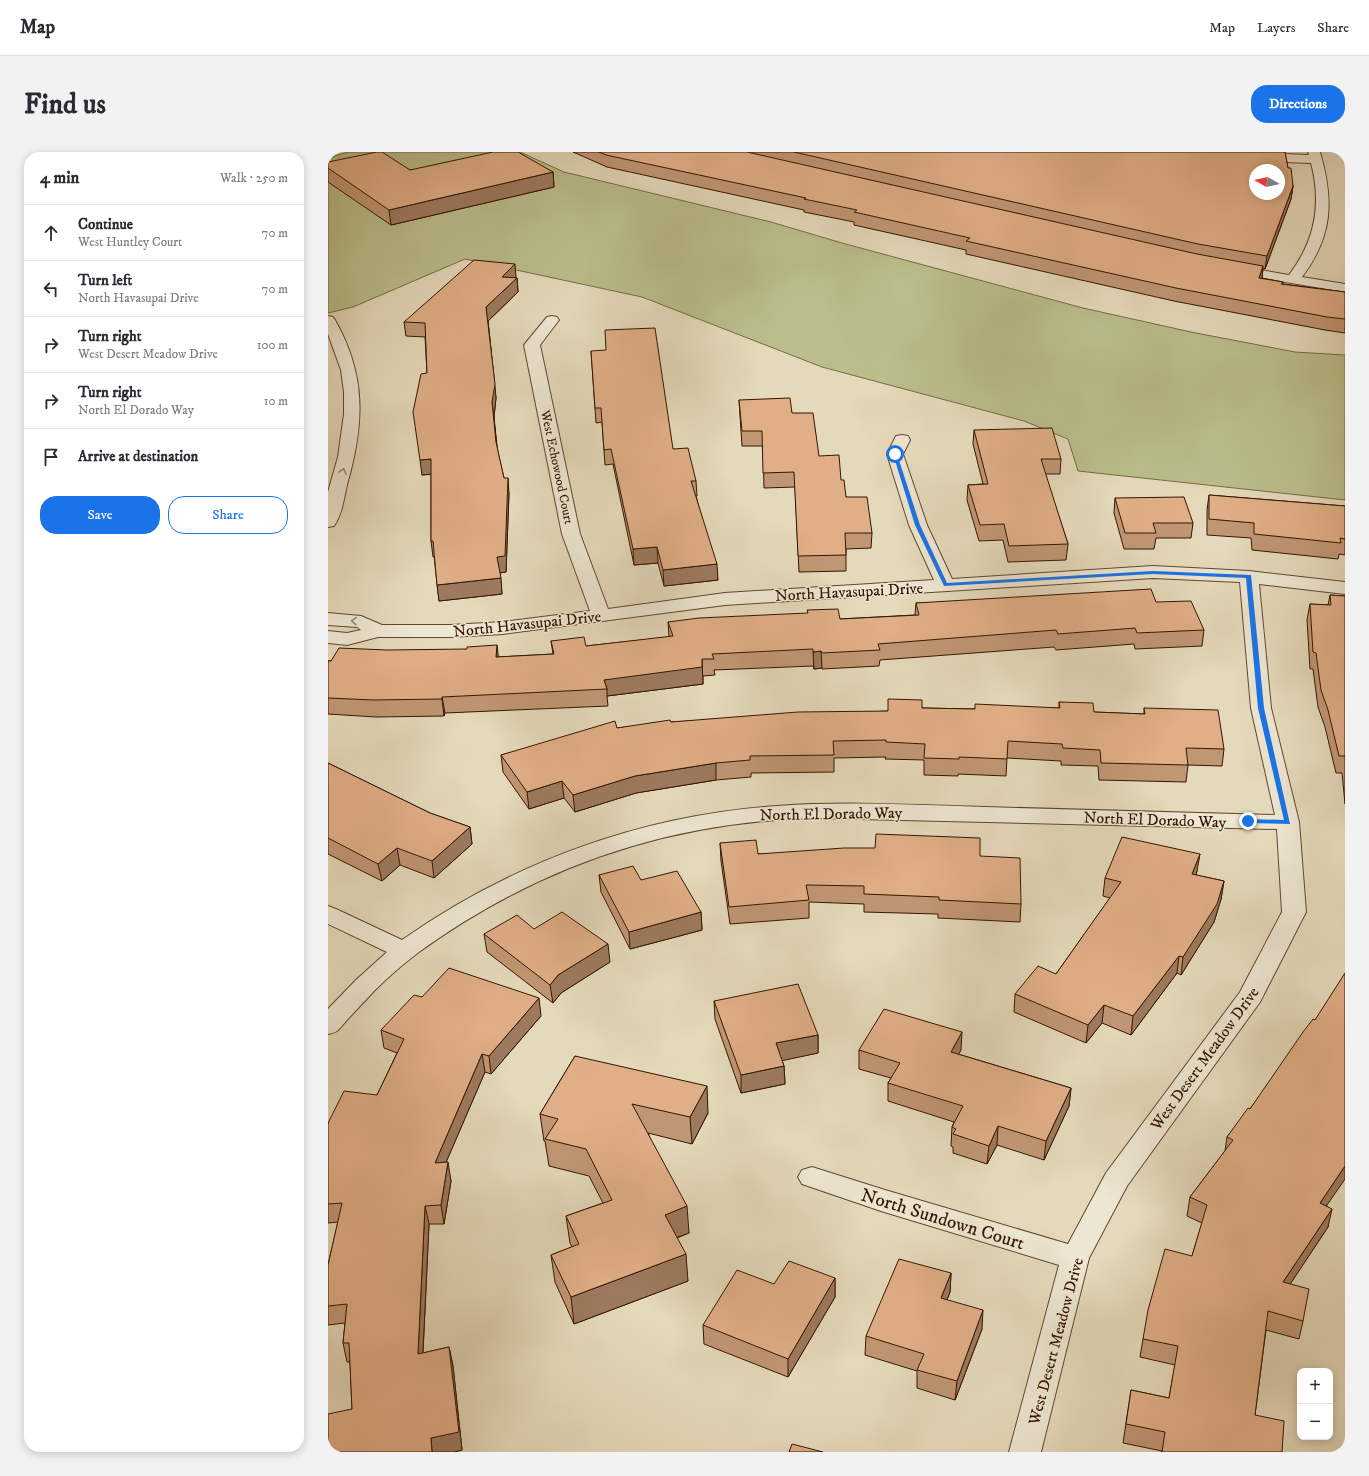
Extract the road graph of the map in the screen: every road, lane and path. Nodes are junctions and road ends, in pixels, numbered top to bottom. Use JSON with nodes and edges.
{"nodes":[{"id":1,"x":1247,"y":156,"type":"edge"},
{"id":2,"x":1315,"y":156,"type":"edge"},
{"id":3,"x":1219,"y":266,"type":"edge"},
{"id":4,"x":1293,"y":280,"type":"junction"},
{"id":5,"x":1345,"y":288,"type":"edge"},
{"id":6,"x":328,"y":320,"type":"edge"},
{"id":7,"x":552,"y":320,"type":"dead end"},
{"id":8,"x":902,"y":440,"type":"dead end"},
{"id":9,"x":328,"y":522,"type":"edge"},
{"id":10,"x":1249,"y":577,"type":"junction"},
{"id":11,"x":946,"y":585,"type":"junction"},
{"id":12,"x":1345,"y":588,"type":"edge"},
{"id":13,"x":601,"y":616,"type":"junction"},
{"id":14,"x":328,"y":619,"type":"edge"},
{"id":15,"x":378,"y":630,"type":"junction"},
{"id":16,"x":328,"y":637,"type":"edge"},
{"id":17,"x":1288,"y":822,"type":"junction"},
{"id":18,"x":328,"y":914,"type":"edge"},
{"id":19,"x":404,"y":951,"type":"junction"},
{"id":20,"x":328,"y":1025,"type":"edge"},
{"id":21,"x":812,"y":1177,"type":"dead end"},
{"id":22,"x":1075,"y":1258,"type":"junction"},
{"id":23,"x":1025,"y":1452,"type":"edge"}],
"edges":[{"from":1,"to":2,"type":"street"},
{"from":2,"to":4,"type":"street"},
{"from":3,"to":4,"type":"street"},
{"from":4,"to":5,"type":"street"},
{"from":9,"to":6,"type":"street","one_way":true},
{"from":7,"to":13,"type":"street","name":"West Echowood Court"},
{"from":8,"to":11,"type":"street"},
{"from":10,"to":11,"type":"street","name":"North Havasupai Drive"},
{"from":10,"to":12,"type":"street","name":"North Havasupai Drive"},
{"from":10,"to":17,"type":"street","name":"West Desert Meadow Drive"},
{"from":11,"to":13,"type":"street","name":"North Havasupai Drive"},
{"from":13,"to":15,"type":"street","name":"North Havasupai Drive"},
{"from":15,"to":14,"type":"street","name":"North Havasupai Drive","one_way":true},
{"from":15,"to":16,"type":"street","name":"North Havasupai Drive"},
{"from":17,"to":19,"type":"street","name":"North El Dorado Way"},
{"from":17,"to":22,"type":"street","name":"West Desert Meadow Drive"},
{"from":18,"to":19,"type":"street"},
{"from":19,"to":20,"type":"street","name":"North El Dorado Way"},
{"from":21,"to":22,"type":"street","name":"North Sundown Court"},
{"from":22,"to":23,"type":"street","name":"West Desert Meadow Drive"}]}
